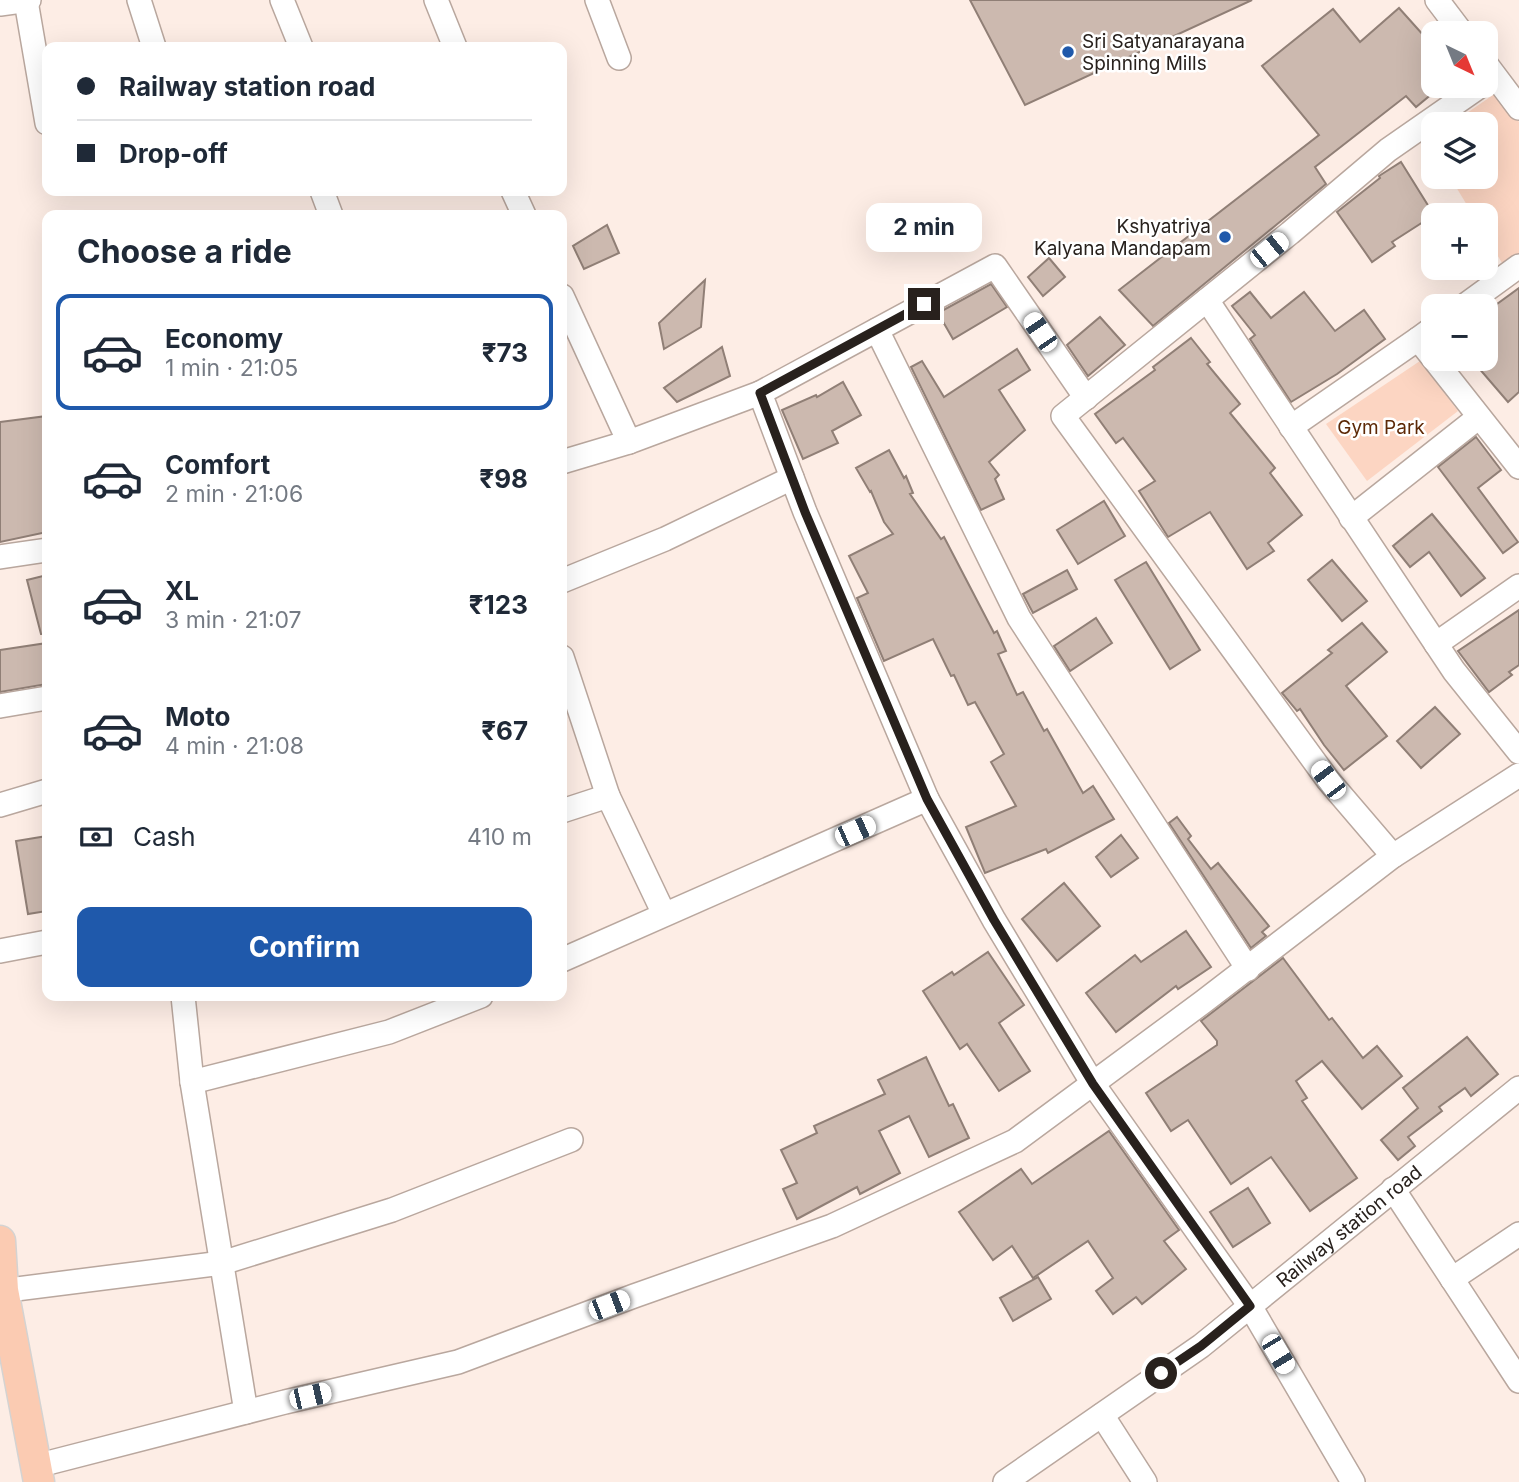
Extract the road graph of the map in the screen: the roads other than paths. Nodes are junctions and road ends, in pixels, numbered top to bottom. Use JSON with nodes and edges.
{"nodes":[{"id":1,"x":28,"y":0,"type":"edge"},
{"id":2,"x":139,"y":0,"type":"edge"},
{"id":3,"x":282,"y":0,"type":"edge"},
{"id":4,"x":436,"y":0,"type":"edge"},
{"id":5,"x":597,"y":0,"type":"edge"},
{"id":6,"x":1437,"y":0,"type":"edge"},
{"id":7,"x":0,"y":4,"type":"edge"},
{"id":8,"x":1453,"y":21,"type":"edge"},
{"id":9,"x":152,"y":42,"type":"edge"},
{"id":10,"x":299,"y":42,"type":"edge"},
{"id":11,"x":453,"y":42,"type":"edge"},
{"id":12,"x":619,"y":58,"type":"dead end"},
{"id":13,"x":1498,"y":88,"type":"edge"},
{"id":14,"x":42,"y":91,"type":"edge"},
{"id":15,"x":1458,"y":98,"type":"edge"},
{"id":16,"x":1519,"y":108,"type":"edge"},
{"id":17,"x":1519,"y":266,"type":"edge"},
{"id":18,"x":1480,"y":294,"type":"edge"},
{"id":19,"x":1207,"y":300,"type":"junction"},
{"id":20,"x":567,"y":307,"type":"edge"},
{"id":21,"x":877,"y":330,"type":"junction"},
{"id":22,"x":1421,"y":337,"type":"edge"},
{"id":23,"x":1450,"y":371,"type":"edge"},
{"id":24,"x":760,"y":393,"type":"junction"},
{"id":25,"x":1086,"y":398,"type":"junction"},
{"id":26,"x":1479,"y":417,"type":"junction"},
{"id":27,"x":1291,"y":427,"type":"junction"},
{"id":28,"x":629,"y":442,"type":"junction"},
{"id":29,"x":567,"y":461,"type":"edge"},
{"id":30,"x":1519,"y":467,"type":"edge"},
{"id":31,"x":792,"y":478,"type":"junction"},
{"id":32,"x":1351,"y":518,"type":"junction"},
{"id":33,"x":42,"y":551,"type":"edge"},
{"id":34,"x":0,"y":557,"type":"edge"},
{"id":35,"x":567,"y":579,"type":"edge"},
{"id":36,"x":1519,"y":586,"type":"edge"},
{"id":37,"x":1436,"y":644,"type":"junction"},
{"id":38,"x":567,"y":672,"type":"edge"},
{"id":39,"x":42,"y":699,"type":"edge"},
{"id":40,"x":0,"y":706,"type":"edge"},
{"id":41,"x":1519,"y":752,"type":"edge"},
{"id":42,"x":1519,"y":775,"type":"edge"},
{"id":43,"x":42,"y":792,"type":"edge"},
{"id":44,"x":608,"y":796,"type":"junction"},
{"id":45,"x":927,"y":799,"type":"junction"},
{"id":46,"x":0,"y":805,"type":"edge"},
{"id":47,"x":567,"y":809,"type":"edge"},
{"id":48,"x":1393,"y":856,"type":"junction"},
{"id":49,"x":664,"y":914,"type":"junction"},
{"id":50,"x":42,"y":943,"type":"edge"},
{"id":51,"x":0,"y":951,"type":"edge"},
{"id":52,"x":567,"y":958,"type":"edge"},
{"id":53,"x":1248,"y":968,"type":"junction"},
{"id":54,"x":184,"y":1001,"type":"edge"},
{"id":55,"x":468,"y":1001,"type":"edge"},
{"id":56,"x":192,"y":1082,"type":"junction"},
{"id":57,"x":1093,"y":1084,"type":"junction"},
{"id":58,"x":1519,"y":1088,"type":"edge"},
{"id":59,"x":571,"y":1140,"type":"dead end"},
{"id":60,"x":1394,"y":1189,"type":"junction"},
{"id":61,"x":1519,"y":1234,"type":"edge"},
{"id":62,"x":0,"y":1241,"type":"edge"},
{"id":63,"x":222,"y":1263,"type":"junction"},
{"id":64,"x":1452,"y":1279,"type":"junction"},
{"id":65,"x":1,"y":1291,"type":"edge"},
{"id":66,"x":1250,"y":1306,"type":"junction"},
{"id":67,"x":1519,"y":1381,"type":"edge"},
{"id":68,"x":246,"y":1412,"type":"junction"},
{"id":69,"x":1102,"y":1415,"type":"junction"},
{"id":70,"x":37,"y":1474,"type":"edge"},
{"id":71,"x":1005,"y":1482,"type":"edge"},
{"id":72,"x":1145,"y":1482,"type":"edge"},
{"id":73,"x":1353,"y":1482,"type":"edge"}],
"edges":[{"from":1,"to":7,"type":"street"},
{"from":1,"to":14,"type":"street"},
{"from":2,"to":9,"type":"street"},
{"from":3,"to":10,"type":"street"},
{"from":4,"to":11,"type":"street"},
{"from":5,"to":12,"type":"street"},
{"from":6,"to":8,"type":"street"},
{"from":13,"to":16,"type":"street"},
{"from":15,"to":19,"type":"street"},
{"from":17,"to":18,"type":"street"},
{"from":19,"to":25,"type":"street"},
{"from":19,"to":27,"type":"street"},
{"from":20,"to":28,"type":"street"},
{"from":21,"to":24,"type":"street"},
{"from":21,"to":25,"type":"street"},
{"from":21,"to":53,"type":"street"},
{"from":22,"to":27,"type":"street"},
{"from":23,"to":26,"type":"street"},
{"from":24,"to":28,"type":"street"},
{"from":24,"to":31,"type":"street"},
{"from":25,"to":48,"type":"street"},
{"from":26,"to":30,"type":"street"},
{"from":26,"to":32,"type":"street"},
{"from":27,"to":32,"type":"street"},
{"from":28,"to":29,"type":"street"},
{"from":31,"to":35,"type":"street"},
{"from":31,"to":45,"type":"street"},
{"from":32,"to":37,"type":"street"},
{"from":33,"to":34,"type":"street"},
{"from":36,"to":37,"type":"street"},
{"from":37,"to":41,"type":"street"},
{"from":38,"to":44,"type":"street"},
{"from":39,"to":40,"type":"street"},
{"from":42,"to":48,"type":"street"},
{"from":43,"to":46,"type":"street"},
{"from":44,"to":47,"type":"street"},
{"from":44,"to":49,"type":"street"},
{"from":45,"to":49,"type":"street"},
{"from":45,"to":57,"type":"street"},
{"from":48,"to":53,"type":"street"},
{"from":49,"to":52,"type":"street"},
{"from":50,"to":51,"type":"street"},
{"from":53,"to":57,"type":"street"},
{"from":54,"to":56,"type":"street"},
{"from":55,"to":56,"type":"street"},
{"from":56,"to":63,"type":"street"},
{"from":57,"to":66,"type":"street"},
{"from":57,"to":68,"type":"street"},
{"from":58,"to":60,"type":"street","name":"Railway station road"},
{"from":59,"to":63,"type":"street"},
{"from":60,"to":64,"type":"street"},
{"from":60,"to":66,"type":"street","name":"Railway station road"},
{"from":61,"to":64,"type":"street"},
{"from":62,"to":65,"type":"main road"},
{"from":63,"to":65,"type":"street"},
{"from":63,"to":68,"type":"street"},
{"from":64,"to":67,"type":"street"},
{"from":65,"to":70,"type":"main road"},
{"from":66,"to":69,"type":"street","name":"Railway station road"},
{"from":66,"to":73,"type":"street"},
{"from":68,"to":70,"type":"street"},
{"from":69,"to":71,"type":"street","name":"Railway station road"},
{"from":69,"to":72,"type":"street"}]}
